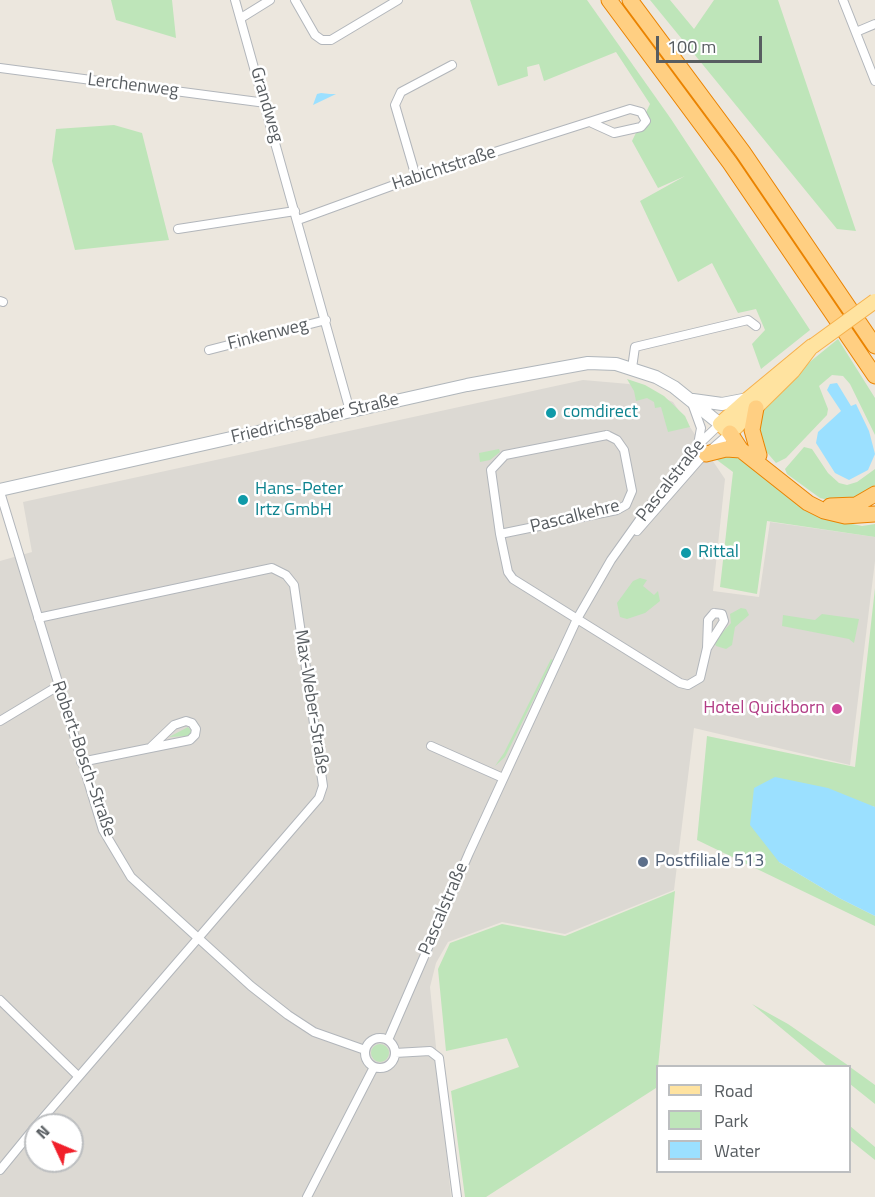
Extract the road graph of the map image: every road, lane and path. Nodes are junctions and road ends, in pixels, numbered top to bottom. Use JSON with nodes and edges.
{"nodes":[{"id":1,"x":235,"y":0,"type":"edge"},
{"id":2,"x":270,"y":0,"type":"edge"},
{"id":3,"x":295,"y":0,"type":"edge"},
{"id":4,"x":397,"y":0,"type":"edge"},
{"id":5,"x":609,"y":0,"type":"edge"},
{"id":6,"x":630,"y":0,"type":"edge"},
{"id":7,"x":843,"y":0,"type":"edge"},
{"id":8,"x":241,"y":18,"type":"junction"},
{"id":9,"x":875,"y":24,"type":"edge"},
{"id":10,"x":856,"y":32,"type":"junction"},
{"id":11,"x":452,"y":65,"type":"dead end"},
{"id":12,"x":0,"y":68,"type":"edge"},
{"id":13,"x":875,"y":81,"type":"edge"},
{"id":14,"x":266,"y":103,"type":"junction"},
{"id":15,"x":592,"y":123,"type":"junction"},
{"id":16,"x":416,"y":177,"type":"junction"},
{"id":17,"x":295,"y":211,"type":"junction"},
{"id":18,"x":298,"y":220,"type":"junction"},
{"id":19,"x":178,"y":229,"type":"dead end"},
{"id":20,"x":875,"y":301,"type":"edge"},
{"id":21,"x":326,"y":320,"type":"junction"},
{"id":22,"x":756,"y":326,"type":"dead end"},
{"id":23,"x":875,"y":346,"type":"edge"},
{"id":24,"x":209,"y":350,"type":"dead end"},
{"id":25,"x":861,"y":354,"type":"junction"},
{"id":26,"x":632,"y":368,"type":"junction"},
{"id":27,"x":875,"y":376,"type":"edge"},
{"id":28,"x":875,"y":388,"type":"edge"},
{"id":29,"x":690,"y":400,"type":"junction"},
{"id":30,"x":752,"y":403,"type":"junction"},
{"id":31,"x":350,"y":411,"type":"junction"},
{"id":32,"x":725,"y":428,"type":"junction"},
{"id":33,"x":702,"y":450,"type":"junction"},
{"id":34,"x":741,"y":450,"type":"junction"},
{"id":35,"x":759,"y":455,"type":"junction"},
{"id":36,"x":0,"y":491,"type":"edge"},
{"id":37,"x":875,"y":494,"type":"edge"},
{"id":38,"x":875,"y":514,"type":"edge"},
{"id":39,"x":500,"y":534,"type":"junction"},
{"id":40,"x":38,"y":618,"type":"junction"},
{"id":41,"x":577,"y":619,"type":"junction"},
{"id":42,"x":707,"y":648,"type":"dead end"},
{"id":43,"x":58,"y":686,"type":"junction"},
{"id":44,"x":0,"y":721,"type":"edge"},
{"id":45,"x":431,"y":746,"type":"dead end"},
{"id":46,"x":151,"y":747,"type":"junction"},
{"id":47,"x":81,"y":762,"type":"junction"},
{"id":48,"x":502,"y":778,"type":"junction"},
{"id":49,"x":199,"y":938,"type":"junction"},
{"id":50,"x":0,"y":1000,"type":"edge"},
{"id":51,"x":388,"y":1040,"type":"junction"},
{"id":52,"x":365,"y":1050,"type":"junction"},
{"id":53,"x":395,"y":1053,"type":"junction"},
{"id":54,"x":374,"y":1067,"type":"junction"},
{"id":55,"x":78,"y":1076,"type":"junction"},
{"id":56,"x":48,"y":1113,"type":"edge"},
{"id":57,"x":24,"y":1141,"type":"edge"},
{"id":58,"x":0,"y":1170,"type":"edge"},
{"id":59,"x":307,"y":1197,"type":"edge"},
{"id":60,"x":457,"y":1197,"type":"edge"}],
"edges":[{"from":1,"to":8,"type":"street","name":"Grandweg"},
{"from":2,"to":8,"type":"street"},
{"from":3,"to":4,"type":"street"},
{"from":5,"to":25,"type":"highway"},
{"from":6,"to":23,"type":"highway"},
{"from":7,"to":10,"type":"street"},
{"from":8,"to":14,"type":"street","name":"Grandweg"},
{"from":9,"to":10,"type":"street"},
{"from":10,"to":13,"type":"street"},
{"from":11,"to":16,"type":"street"},
{"from":12,"to":14,"type":"street","name":"Lerchenweg"},
{"from":14,"to":17,"type":"street","name":"Grandweg"},
{"from":15,"to":15,"type":"street","name":"Habichtstraße"},
{"from":15,"to":16,"type":"street","name":"Habichtstraße"},
{"from":16,"to":18,"type":"street","name":"Habichtstraße"},
{"from":17,"to":18,"type":"street","name":"Grandweg"},
{"from":17,"to":19,"type":"street"},
{"from":18,"to":21,"type":"street","name":"Grandweg"},
{"from":20,"to":30,"type":"main road","bridge":true},
{"from":21,"to":24,"type":"street","name":"Finkenweg"},
{"from":21,"to":31,"type":"street","name":"Grandweg"},
{"from":22,"to":26,"type":"street"},
{"from":25,"to":27,"type":"highway"},
{"from":25,"to":28,"type":"highway"},
{"from":26,"to":29,"type":"main road","name":"Friedrichsgaber Straße"},
{"from":26,"to":31,"type":"main road","name":"Friedrichsgaber Straße"},
{"from":29,"to":30,"type":"main road","name":"Friedrichsgaber Straße"},
{"from":29,"to":32,"type":"main road","name":"Friedrichsgaber Straße"},
{"from":29,"to":33,"type":"street"},
{"from":30,"to":32,"type":"main road"},
{"from":30,"to":35,"type":"highway"},
{"from":31,"to":36,"type":"main road","name":"Friedrichsgaber Straße"},
{"from":32,"to":33,"type":"street","name":"Pascalstraße"},
{"from":32,"to":33,"type":"street","name":"Pascalstraße"},
{"from":32,"to":34,"type":"highway"},
{"from":32,"to":35,"type":"highway"},
{"from":33,"to":34,"type":"highway"},
{"from":33,"to":41,"type":"street","name":"Pascalstraße"},
{"from":34,"to":38,"type":"highway"},
{"from":35,"to":37,"type":"highway"},
{"from":36,"to":40,"type":"street","name":"Robert-Bosch-Straße"},
{"from":39,"to":39,"type":"street","name":"Pascalkehre"},
{"from":39,"to":41,"type":"street"},
{"from":40,"to":43,"type":"street","name":"Robert-Bosch-Straße"},
{"from":40,"to":49,"type":"street","name":"Max-Weber-Straße"},
{"from":41,"to":42,"type":"street"},
{"from":41,"to":48,"type":"street","name":"Pascalstraße"},
{"from":43,"to":44,"type":"street"},
{"from":43,"to":47,"type":"street","name":"Robert-Bosch-Straße"},
{"from":45,"to":48,"type":"street"},
{"from":46,"to":46,"type":"street"},
{"from":46,"to":47,"type":"street"},
{"from":47,"to":49,"type":"street","name":"Robert-Bosch-Straße"},
{"from":48,"to":51,"type":"street","name":"Pascalstraße"},
{"from":49,"to":52,"type":"street","name":"Robert-Bosch-Straße"},
{"from":49,"to":55,"type":"street","name":"Max-Weber-Straße"},
{"from":50,"to":55,"type":"street"},
{"from":51,"to":52,"type":"street"},
{"from":51,"to":53,"type":"street"},
{"from":52,"to":54,"type":"street"},
{"from":53,"to":54,"type":"street"},
{"from":53,"to":60,"type":"street"},
{"from":54,"to":59,"type":"street"},
{"from":55,"to":56,"type":"street","name":"Max-Weber-Straße"},
{"from":57,"to":58,"type":"street","name":"Max-Weber-Straße"}]}
